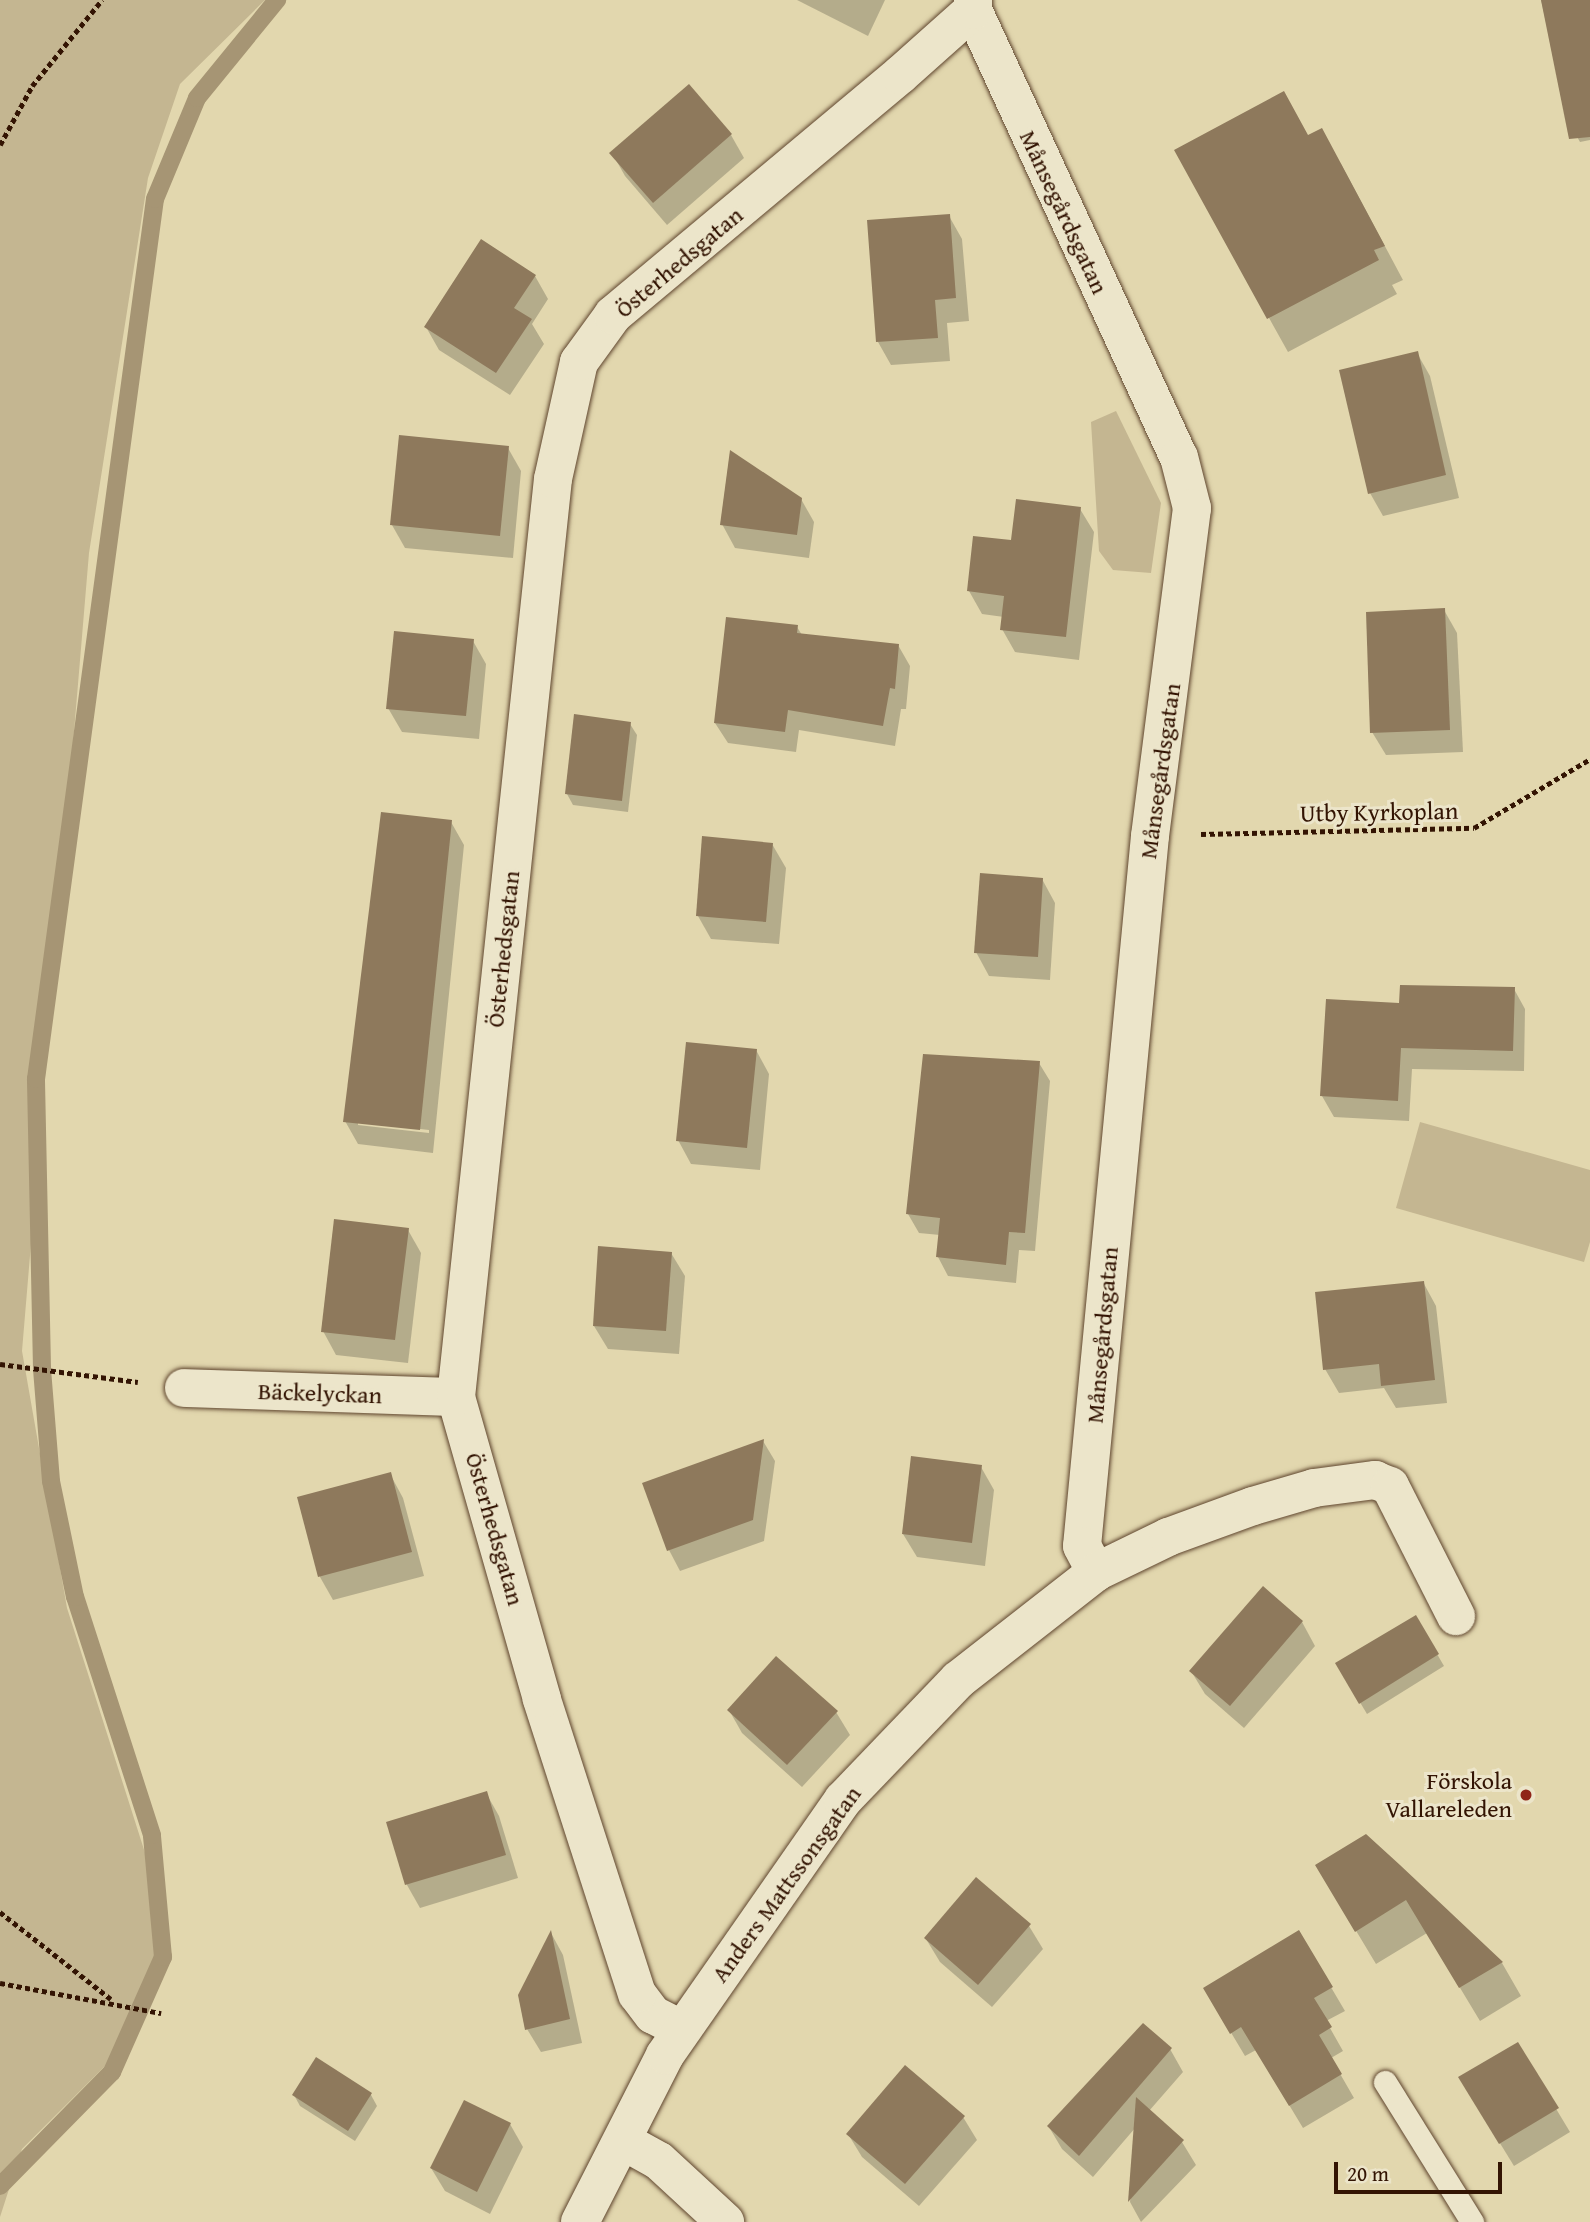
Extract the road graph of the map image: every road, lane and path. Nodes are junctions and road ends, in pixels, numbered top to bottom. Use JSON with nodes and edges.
{"nodes":[{"id":1,"x":102,"y":0,"type":"edge"},
{"id":2,"x":973,"y":5,"type":"edge"},
{"id":3,"x":0,"y":145,"type":"edge"},
{"id":4,"x":1590,"y":759,"type":"edge"},
{"id":5,"x":1150,"y":836,"type":"junction"},
{"id":6,"x":0,"y":1364,"type":"edge"},
{"id":7,"x":184,"y":1388,"type":"joint"},
{"id":8,"x":456,"y":1397,"type":"junction"},
{"id":9,"x":1096,"y":1572,"type":"junction"},
{"id":10,"x":1456,"y":1616,"type":"dead end"},
{"id":11,"x":0,"y":1912,"type":"edge"},
{"id":12,"x":0,"y":1983,"type":"edge"},
{"id":13,"x":114,"y":2001,"type":"junction"},
{"id":14,"x":161,"y":2013,"type":"dead end"},
{"id":15,"x":681,"y":2029,"type":"junction"},
{"id":16,"x":1385,"y":2082,"type":"dead end"},
{"id":17,"x":623,"y":2141,"type":"junction"},
{"id":18,"x":580,"y":2222,"type":"edge"},
{"id":19,"x":725,"y":2222,"type":"edge"},
{"id":20,"x":1472,"y":2222,"type":"edge"}],
"edges":[{"from":1,"to":3,"type":"path"},
{"from":2,"to":5,"type":"street","name":"Månsegårdsgatan"},
{"from":2,"to":8,"type":"street","name":"Österhedsgatan"},
{"from":4,"to":5,"type":"path","name":"Utby Kyrkoplan"},
{"from":5,"to":9,"type":"street","name":"Månsegårdsgatan"},
{"from":6,"to":7,"type":"path"},
{"from":7,"to":8,"type":"street","name":"Bäckelyckan"},
{"from":8,"to":15,"type":"street","name":"Österhedsgatan"},
{"from":9,"to":10,"type":"street","name":"Anders Mattssonsgatan"},
{"from":9,"to":15,"type":"street","name":"Anders Mattssonsgatan"},
{"from":11,"to":13,"type":"path"},
{"from":12,"to":13,"type":"path"},
{"from":13,"to":14,"type":"path"},
{"from":15,"to":17,"type":"street","name":"Anders Mattssonsgatan"},
{"from":16,"to":20,"type":"lane"},
{"from":17,"to":18,"type":"street","name":"Anders Mattssonsgatan"},
{"from":17,"to":19,"type":"street"}]}
